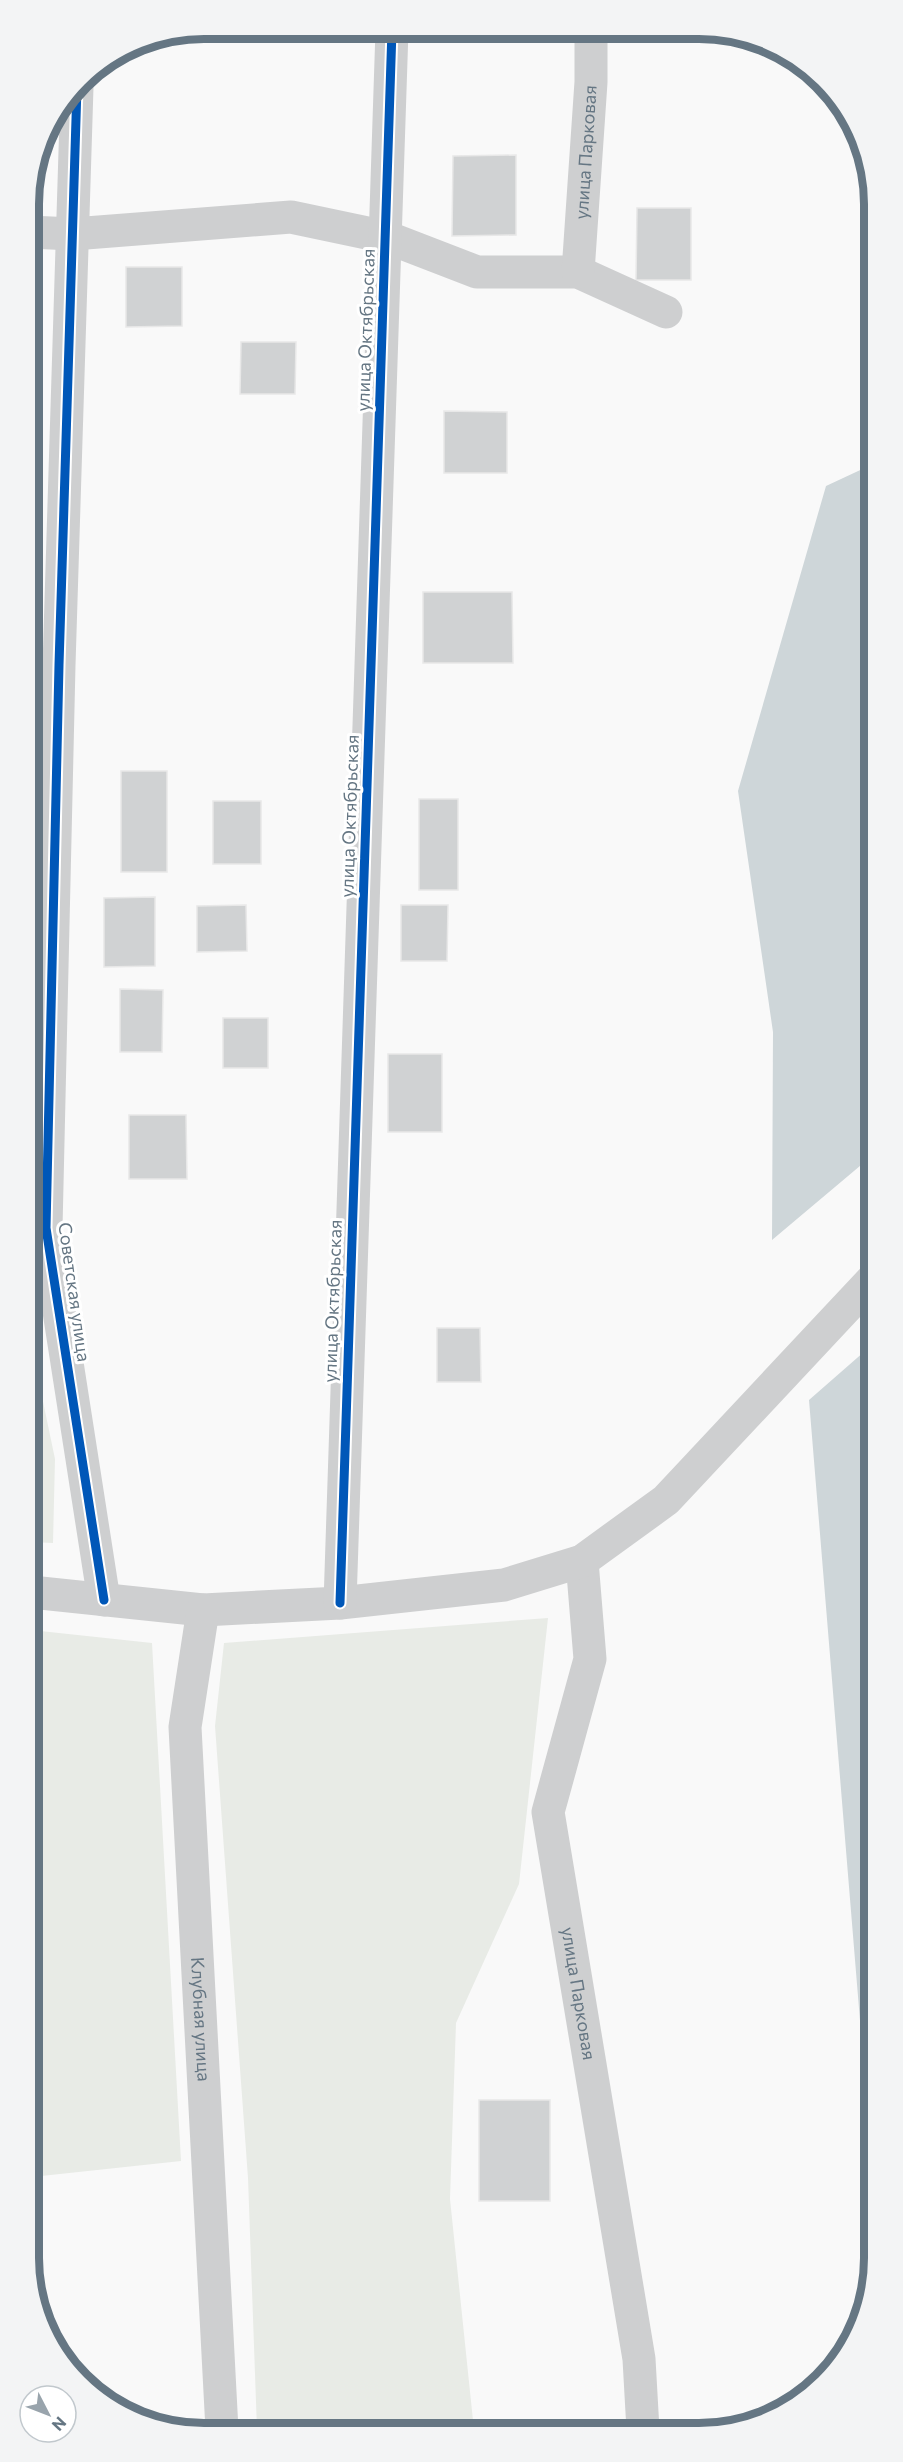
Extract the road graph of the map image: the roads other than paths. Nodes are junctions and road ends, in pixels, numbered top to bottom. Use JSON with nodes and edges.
{"nodes":[{"id":1,"x":392,"y":39,"type":"edge"},
{"id":2,"x":591,"y":39,"type":"edge"},
{"id":3,"x":77,"y":99,"type":"edge"},
{"id":4,"x":39,"y":232,"type":"edge"},
{"id":5,"x":73,"y":234,"type":"junction"},
{"id":6,"x":386,"y":237,"type":"junction"},
{"id":7,"x":578,"y":272,"type":"junction"},
{"id":8,"x":666,"y":312,"type":"dead end"},
{"id":9,"x":864,"y":1289,"type":"edge"},
{"id":10,"x":582,"y":1561,"type":"junction"},
{"id":11,"x":39,"y":1593,"type":"edge"},
{"id":12,"x":104,"y":1600,"type":"junction"},
{"id":13,"x":340,"y":1603,"type":"junction"},
{"id":14,"x":203,"y":1610,"type":"junction"},
{"id":15,"x":222,"y":2423,"type":"edge"},
{"id":16,"x":643,"y":2423,"type":"edge"}],
"edges":[{"from":1,"to":6,"type":"street","name":"улица Октябрьская"},
{"from":2,"to":7,"type":"street","name":"улица Парковая"},
{"from":3,"to":5,"type":"street","name":"Советская улица"},
{"from":4,"to":5,"type":"street"},
{"from":5,"to":6,"type":"street"},
{"from":5,"to":12,"type":"street","name":"Советская улица"},
{"from":6,"to":7,"type":"street"},
{"from":6,"to":13,"type":"street","name":"улица Октябрьская"},
{"from":7,"to":8,"type":"street"},
{"from":9,"to":10,"type":"street"},
{"from":10,"to":13,"type":"street"},
{"from":10,"to":16,"type":"street","name":"улица Парковая"},
{"from":11,"to":12,"type":"street"},
{"from":12,"to":14,"type":"street"},
{"from":13,"to":14,"type":"street"},
{"from":14,"to":15,"type":"street","name":"Клубная улица"}]}
